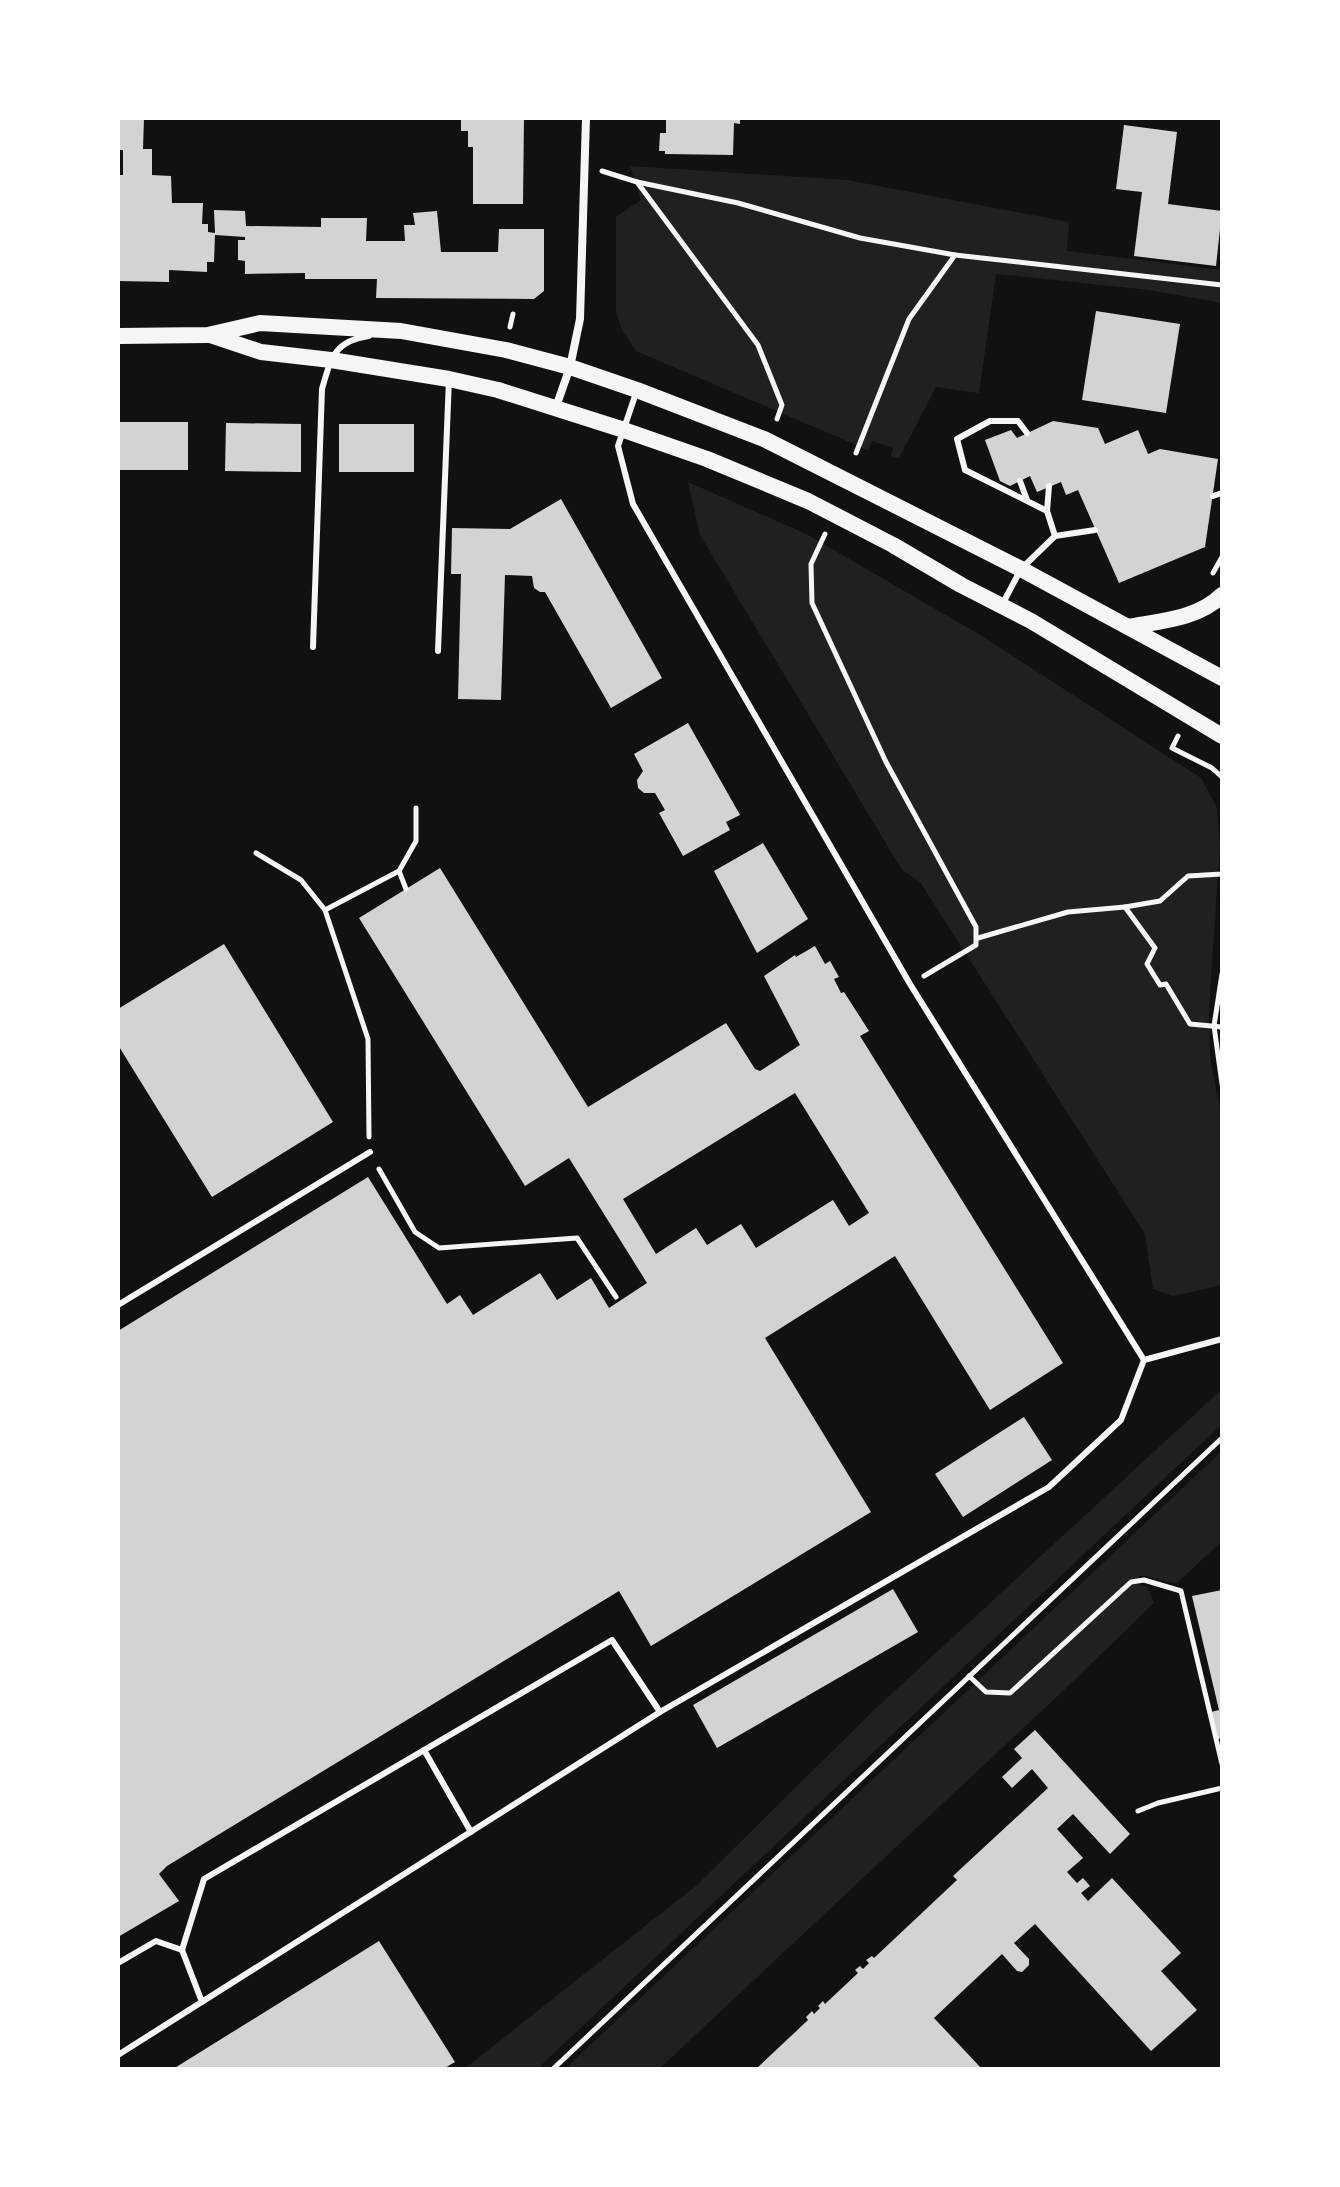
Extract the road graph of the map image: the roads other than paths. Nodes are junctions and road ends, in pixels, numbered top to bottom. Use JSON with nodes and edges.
{"nodes":[{"id":1,"x":586,"y":118,"type":"edge"},
{"id":2,"x":401,"y":331,"type":"junction"},
{"id":3,"x":208,"y":335,"type":"junction"},
{"id":4,"x":118,"y":336,"type":"edge"},
{"id":5,"x":331,"y":360,"type":"junction"},
{"id":6,"x":570,"y":367,"type":"junction"},
{"id":7,"x":449,"y":379,"type":"junction"},
{"id":8,"x":637,"y":390,"type":"junction"},
{"id":9,"x":556,"y":407,"type":"junction"},
{"id":10,"x":621,"y":429,"type":"junction"},
{"id":11,"x":1027,"y":433,"type":"dead end"},
{"id":12,"x":1020,"y":481,"type":"dead end"},
{"id":13,"x":1049,"y":486,"type":"dead end"},
{"id":14,"x":1222,"y":493,"type":"edge"},
{"id":15,"x":1213,"y":496,"type":"dead end"},
{"id":16,"x":1027,"y":501,"type":"junction"},
{"id":17,"x":1047,"y":511,"type":"junction"},
{"id":18,"x":1095,"y":530,"type":"dead end"},
{"id":19,"x":1055,"y":536,"type":"junction"},
{"id":20,"x":1021,"y":569,"type":"junction"},
{"id":21,"x":1222,"y":595,"type":"edge"},
{"id":22,"x":1002,"y":605,"type":"junction"},
{"id":23,"x":1128,"y":627,"type":"junction"},
{"id":24,"x":313,"y":647,"type":"dead end"},
{"id":25,"x":438,"y":651,"type":"dead end"},
{"id":26,"x":1222,"y":678,"type":"edge"},
{"id":27,"x":1222,"y":736,"type":"edge"},
{"id":28,"x":370,"y":1152,"type":"road end"},
{"id":29,"x":118,"y":1305,"type":"edge"},
{"id":30,"x":1222,"y":1339,"type":"edge"},
{"id":31,"x":1144,"y":1360,"type":"junction"},
{"id":32,"x":660,"y":1712,"type":"junction"},
{"id":33,"x":424,"y":1750,"type":"junction"},
{"id":34,"x":471,"y":1832,"type":"junction"},
{"id":35,"x":182,"y":1950,"type":"junction"},
{"id":36,"x":118,"y":1963,"type":"edge"},
{"id":37,"x":202,"y":2002,"type":"junction"},
{"id":38,"x":118,"y":2055,"type":"edge"}],
"edges":[{"from":1,"to":6,"type":"street"},
{"from":2,"to":3,"type":"main road"},
{"from":2,"to":5,"type":"lane"},
{"from":2,"to":6,"type":"main road"},
{"from":3,"to":4,"type":"main road"},
{"from":3,"to":5,"type":"main road"},
{"from":5,"to":7,"type":"main road"},
{"from":5,"to":24,"type":"lane"},
{"from":6,"to":8,"type":"main road"},
{"from":6,"to":9,"type":"street"},
{"from":7,"to":9,"type":"main road"},
{"from":7,"to":25,"type":"lane"},
{"from":8,"to":10,"type":"lane"},
{"from":8,"to":20,"type":"main road"},
{"from":9,"to":10,"type":"main road"},
{"from":10,"to":22,"type":"main road"},
{"from":10,"to":31,"type":"lane"},
{"from":11,"to":16,"type":"lane"},
{"from":12,"to":16,"type":"lane"},
{"from":13,"to":17,"type":"lane"},
{"from":14,"to":15,"type":"lane"},
{"from":16,"to":17,"type":"lane"},
{"from":17,"to":19,"type":"lane"},
{"from":18,"to":19,"type":"lane"},
{"from":19,"to":20,"type":"lane"},
{"from":20,"to":22,"type":"lane"},
{"from":20,"to":23,"type":"main road"},
{"from":21,"to":23,"type":"main road"},
{"from":22,"to":27,"type":"main road"},
{"from":23,"to":26,"type":"main road"},
{"from":28,"to":29,"type":"lane"},
{"from":30,"to":31,"type":"lane"},
{"from":31,"to":32,"type":"lane"},
{"from":32,"to":33,"type":"lane"},
{"from":32,"to":34,"type":"lane"},
{"from":33,"to":34,"type":"lane"},
{"from":33,"to":35,"type":"lane"},
{"from":34,"to":37,"type":"lane"},
{"from":35,"to":36,"type":"lane"},
{"from":35,"to":37,"type":"lane"},
{"from":37,"to":38,"type":"lane"}]}
